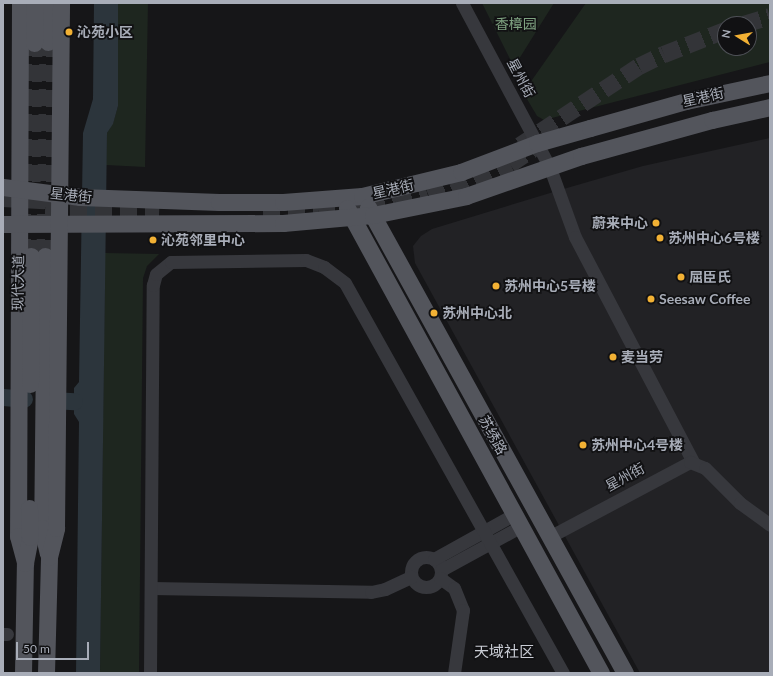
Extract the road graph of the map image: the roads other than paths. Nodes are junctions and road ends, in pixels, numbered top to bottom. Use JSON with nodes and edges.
{"nodes":[{"id":1,"x":20,"y":3,"type":"edge"},
{"id":2,"x":35,"y":3,"type":"edge"},
{"id":3,"x":48,"y":3,"type":"edge"},
{"id":4,"x":61,"y":3,"type":"edge"},
{"id":5,"x":462,"y":3,"type":"edge"},
{"id":6,"x":770,"y":83,"type":"edge"},
{"id":7,"x":770,"y":108,"type":"edge"},
{"id":8,"x":537,"y":144,"type":"junction"},
{"id":9,"x":550,"y":168,"type":"junction"},
{"id":10,"x":11,"y":187,"type":"edge"},
{"id":11,"x":61,"y":195,"type":"junction"},
{"id":12,"x":362,"y":196,"type":"junction"},
{"id":13,"x":343,"y":199,"type":"junction"},
{"id":14,"x":374,"y":215,"type":"junction"},
{"id":15,"x":351,"y":218,"type":"junction"},
{"id":16,"x":11,"y":224,"type":"edge"},
{"id":17,"x":60,"y":226,"type":"junction"},
{"id":18,"x":693,"y":462,"type":"junction"},
{"id":19,"x":516,"y":521,"type":"junction"},
{"id":20,"x":770,"y":525,"type":"edge"},
{"id":21,"x":482,"y":532,"type":"junction"},
{"id":22,"x":549,"y":537,"type":"junction"},
{"id":23,"x":489,"y":544,"type":"junction"},
{"id":24,"x":49,"y":557,"type":"junction"},
{"id":25,"x":434,"y":559,"type":"junction"},
{"id":26,"x":25,"y":563,"type":"junction"},
{"id":27,"x":441,"y":574,"type":"junction"},
{"id":28,"x":412,"y":577,"type":"junction"},
{"id":29,"x":151,"y":588,"type":"junction"},
{"id":30,"x":23,"y":673,"type":"edge"},
{"id":31,"x":46,"y":673,"type":"edge"},
{"id":32,"x":150,"y":673,"type":"edge"},
{"id":33,"x":454,"y":673,"type":"edge"},
{"id":34,"x":563,"y":673,"type":"edge"},
{"id":35,"x":601,"y":673,"type":"edge"},
{"id":36,"x":625,"y":673,"type":"edge"}],
"edges":[{"from":1,"to":10,"type":"main road","name":"现代大道"},
{"from":2,"to":3,"type":"main road"},
{"from":4,"to":11,"type":"main road","name":"现代大道"},
{"from":5,"to":8,"type":"street","name":"星州街"},
{"from":6,"to":8,"type":"main road","name":"星港街"},
{"from":7,"to":9,"type":"main road","name":"星港街"},
{"from":8,"to":9,"type":"street","name":"星州街"},
{"from":8,"to":12,"type":"main road","name":"星港街"},
{"from":9,"to":14,"type":"main road","name":"星港街"},
{"from":9,"to":18,"type":"street","name":"星州街"},
{"from":10,"to":11,"type":"main road","name":"星港街"},
{"from":10,"to":16,"type":"main road","name":"现代大道"},
{"from":11,"to":13,"type":"main road","name":"星港街"},
{"from":11,"to":17,"type":"main road","name":"现代大道"},
{"from":12,"to":13,"type":"main road","name":"星港街"},
{"from":12,"to":14,"type":"main road","name":"苏绣路"},
{"from":13,"to":15,"type":"main road","name":"苏绣路"},
{"from":14,"to":15,"type":"main road","name":"星港街"},
{"from":14,"to":22,"type":"main road","name":"苏绣路"},
{"from":15,"to":17,"type":"main road","name":"星港街"},
{"from":15,"to":19,"type":"main road","name":"苏绣路"},
{"from":16,"to":17,"type":"main road","name":"星港街"},
{"from":16,"to":26,"type":"main road","name":"现代大道"},
{"from":17,"to":24,"type":"main road","name":"现代大道"},
{"from":18,"to":20,"type":"street"},
{"from":18,"to":22,"type":"street","name":"星州街"},
{"from":19,"to":21,"type":"street"},
{"from":19,"to":23,"type":"street"},
{"from":19,"to":35,"type":"main road","name":"苏绣路"},
{"from":21,"to":23,"type":"street"},
{"from":21,"to":25,"type":"street"},
{"from":21,"to":29,"type":"street"},
{"from":22,"to":36,"type":"main road","name":"苏绣路"},
{"from":23,"to":27,"type":"street"},
{"from":23,"to":34,"type":"street"},
{"from":24,"to":26,"type":"main road","name":"现代大道"},
{"from":24,"to":31,"type":"main road","name":"现代大道"},
{"from":25,"to":27,"type":"street"},
{"from":25,"to":28,"type":"street"},
{"from":26,"to":30,"type":"main road","name":"现代大道"},
{"from":27,"to":28,"type":"street"},
{"from":27,"to":33,"type":"street"},
{"from":28,"to":29,"type":"street"},
{"from":29,"to":32,"type":"street"}]}
